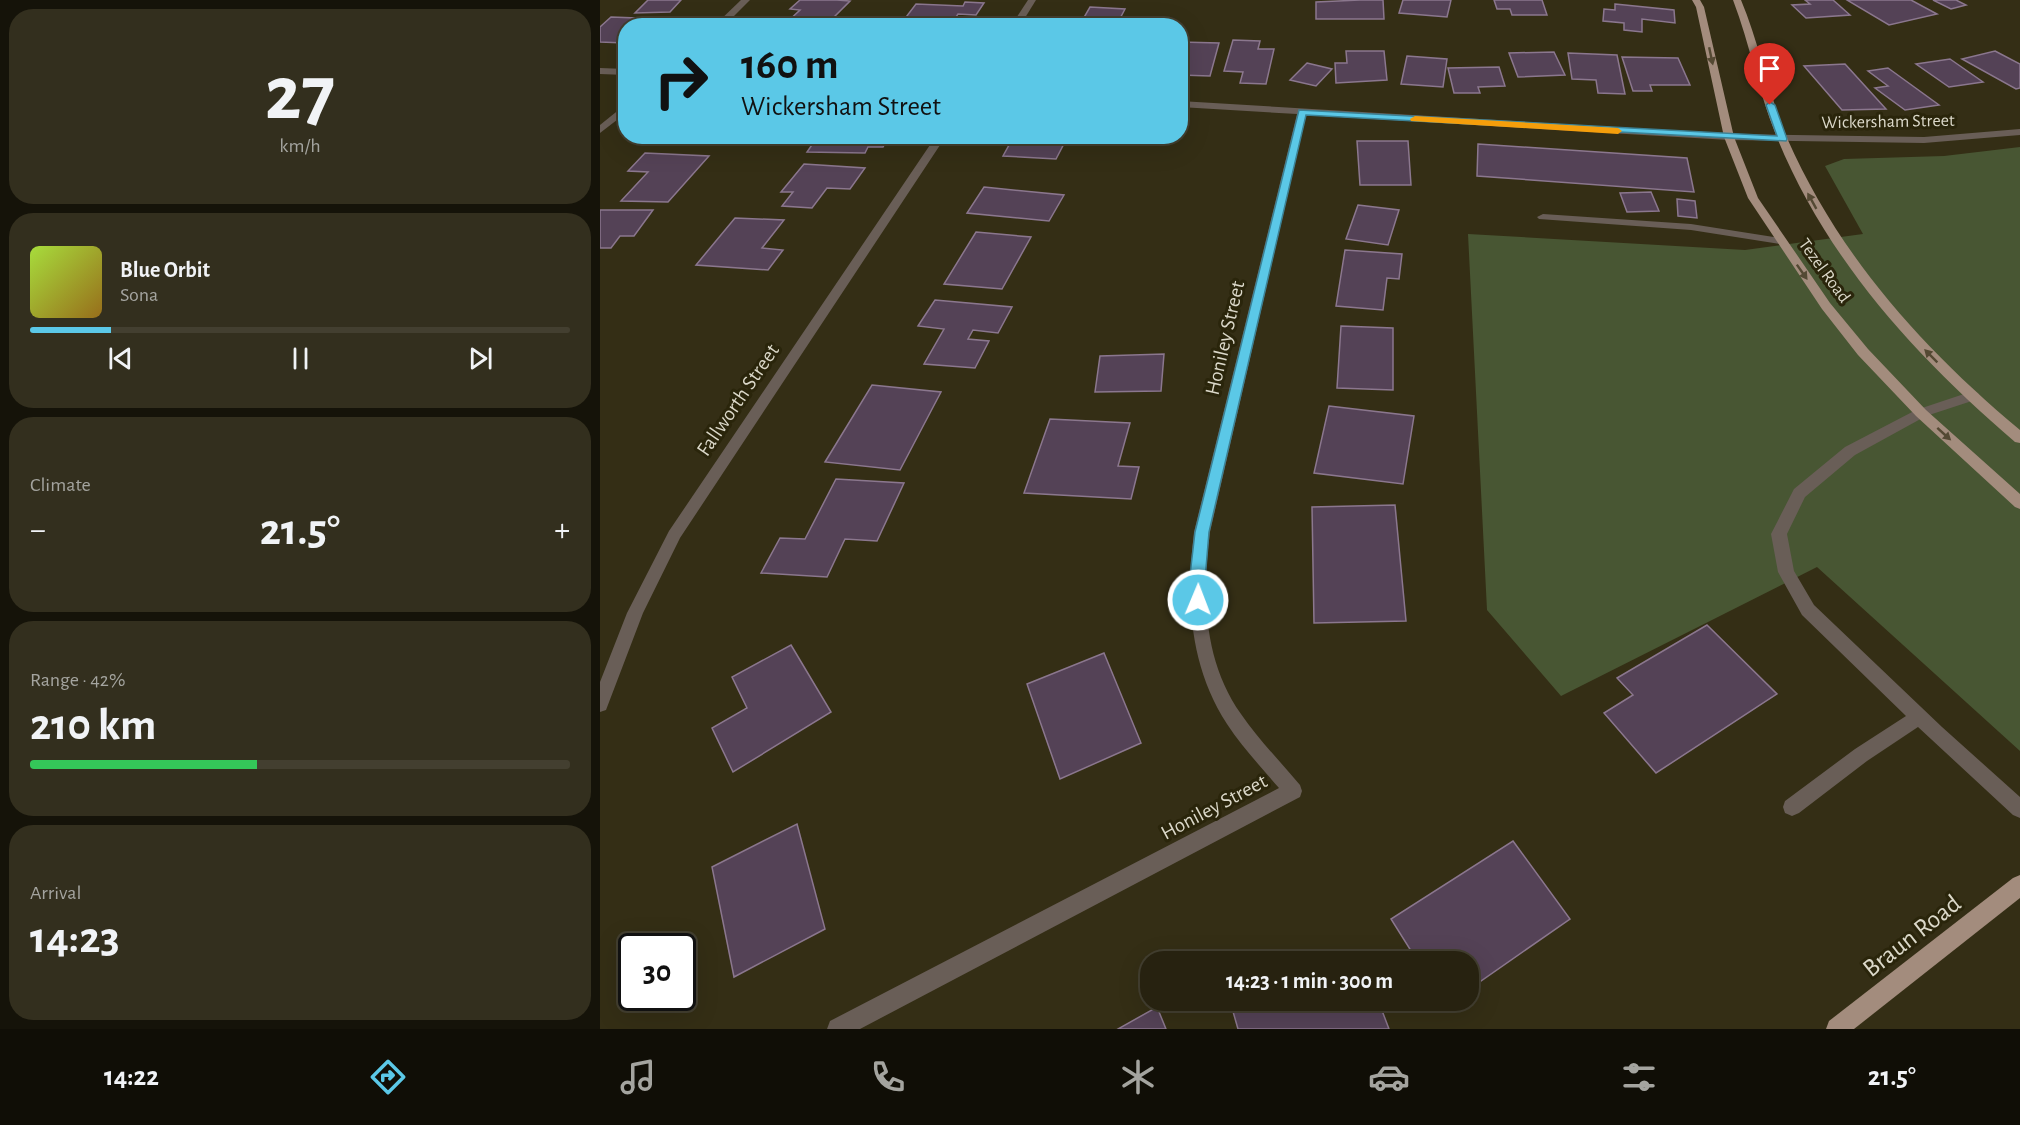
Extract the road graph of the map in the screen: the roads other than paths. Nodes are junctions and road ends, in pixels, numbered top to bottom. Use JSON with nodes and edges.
{"nodes":[{"id":1,"x":746,"y":0,"type":"edge"},
{"id":2,"x":1032,"y":0,"type":"edge"},
{"id":3,"x":1696,"y":0,"type":"edge"},
{"id":4,"x":1737,"y":0,"type":"edge"},
{"id":5,"x":727,"y":18,"type":"edge"},
{"id":6,"x":1020,"y":18,"type":"edge"},
{"id":7,"x":600,"y":71,"type":"edge"},
{"id":8,"x":618,"y":72,"type":"edge"},
{"id":9,"x":1188,"y":105,"type":"edge"},
{"id":10,"x":1302,"y":112,"type":"junction"},
{"id":11,"x":618,"y":114,"type":"edge"},
{"id":12,"x":600,"y":130,"type":"edge"},
{"id":13,"x":2020,"y":132,"type":"edge"},
{"id":14,"x":1729,"y":137,"type":"junction"},
{"id":15,"x":1782,"y":139,"type":"junction"},
{"id":16,"x":936,"y":144,"type":"edge"},
{"id":17,"x":1543,"y":217,"type":"dead end"},
{"id":18,"x":1780,"y":241,"type":"junction"},
{"id":19,"x":1974,"y":396,"type":"junction"},
{"id":20,"x":1921,"y":413,"type":"junction"},
{"id":21,"x":2020,"y":438,"type":"edge"},
{"id":22,"x":2020,"y":503,"type":"edge"},
{"id":23,"x":600,"y":704,"type":"edge"},
{"id":24,"x":1919,"y":717,"type":"junction"},
{"id":25,"x":1792,"y":807,"type":"dead end"},
{"id":26,"x":2020,"y":809,"type":"edge"},
{"id":27,"x":2020,"y":885,"type":"edge"},
{"id":28,"x":838,"y":1029,"type":"edge"},
{"id":29,"x":1837,"y":1029,"type":"edge"}],
"edges":[{"from":1,"to":5,"type":"street"},
{"from":2,"to":6,"type":"street"},
{"from":3,"to":14,"type":"main road","name":"Tezel Road","one_way":true},
{"from":4,"to":15,"type":"main road","name":"Tezel Road"},
{"from":7,"to":8,"type":"street"},
{"from":9,"to":10,"type":"street","name":"Wickersham Street"},
{"from":10,"to":14,"type":"street","name":"Wickersham Street"},
{"from":10,"to":28,"type":"street","name":"Honiley Street"},
{"from":11,"to":12,"type":"street"},
{"from":13,"to":15,"type":"street","name":"Wickersham Street"},
{"from":14,"to":15,"type":"street","name":"Wickersham Street"},
{"from":14,"to":18,"type":"main road","name":"Tezel Road"},
{"from":19,"to":15,"type":"main road","name":"Tezel Road","one_way":true},
{"from":16,"to":23,"type":"street","name":"Fallworth Street"},
{"from":17,"to":18,"type":"street"},
{"from":18,"to":20,"type":"main road","name":"Tezel Road","one_way":true},
{"from":19,"to":20,"type":"street"},
{"from":19,"to":21,"type":"main road","name":"Tezel Road"},
{"from":20,"to":22,"type":"main road","name":"Tezel Road","one_way":true},
{"from":20,"to":24,"type":"street"},
{"from":24,"to":25,"type":"street"},
{"from":24,"to":26,"type":"street"},
{"from":27,"to":29,"type":"main road","name":"Braun Road"}]}
